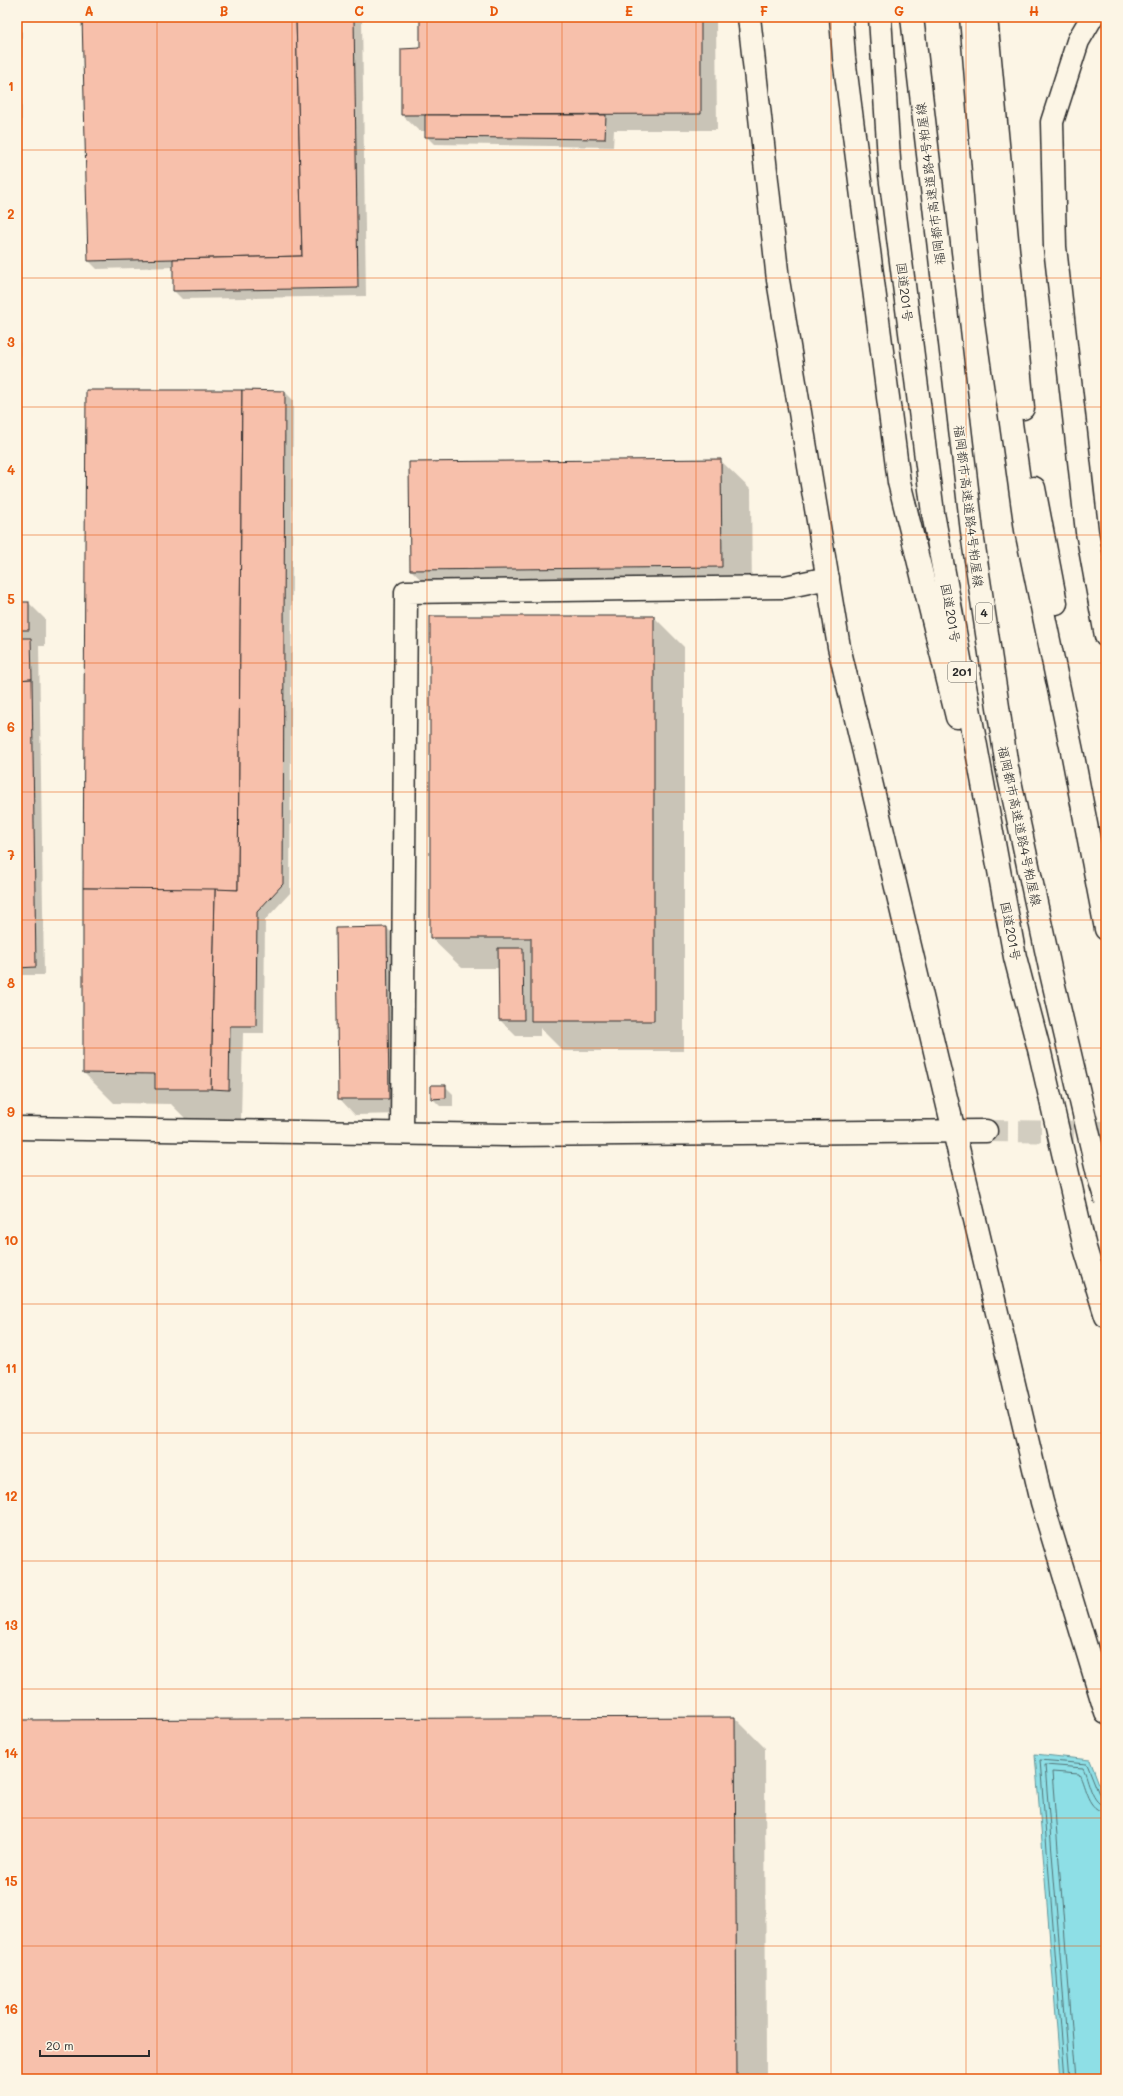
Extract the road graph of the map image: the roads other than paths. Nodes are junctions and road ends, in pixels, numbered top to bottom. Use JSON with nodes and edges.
{"nodes":[{"id":1,"x":749,"y":17,"type":"edge"},
{"id":2,"x":841,"y":17,"type":"edge"},
{"id":3,"x":880,"y":17,"type":"edge"},
{"id":4,"x":912,"y":17,"type":"edge"},
{"id":5,"x":971,"y":17,"type":"edge"},
{"id":6,"x":986,"y":17,"type":"edge"},
{"id":7,"x":1092,"y":17,"type":"edge"},
{"id":8,"x":828,"y":578,"type":"junction"},
{"id":9,"x":1106,"y":636,"type":"edge"},
{"id":10,"x":1106,"y":857,"type":"edge"},
{"id":11,"x":1106,"y":929,"type":"edge"},
{"id":12,"x":1015,"y":957,"type":"junction"},
{"id":13,"x":17,"y":1128,"type":"edge"},
{"id":14,"x":986,"y":1131,"type":"tunnel mouth"},
{"id":15,"x":402,"y":1133,"type":"junction"},
{"id":16,"x":953,"y":1133,"type":"junction"},
{"id":17,"x":1106,"y":1200,"type":"edge"},
{"id":18,"x":1106,"y":1316,"type":"edge"},
{"id":19,"x":1106,"y":1713,"type":"edge"}],
"edges":[{"from":1,"to":8,"type":"main road"},
{"from":2,"to":12,"type":"main road"},
{"from":3,"to":12,"type":"main road","name":"国道201号","number":"201"},
{"from":4,"to":17,"type":"main road","name":"福岡都市高速道路4号粕屋線","number":"4","bridge":true},
{"from":5,"to":11,"type":"main road"},
{"from":6,"to":10,"type":"main road"},
{"from":7,"to":9,"type":"main road"},
{"from":8,"to":15,"type":"main road"},
{"from":8,"to":16,"type":"main road"},
{"from":12,"to":18,"type":"main road","name":"国道201号","number":"201"},
{"from":13,"to":15,"type":"main road"},
{"from":14,"to":16,"type":"main road"},
{"from":15,"to":16,"type":"main road"},
{"from":16,"to":19,"type":"main road"}]}
